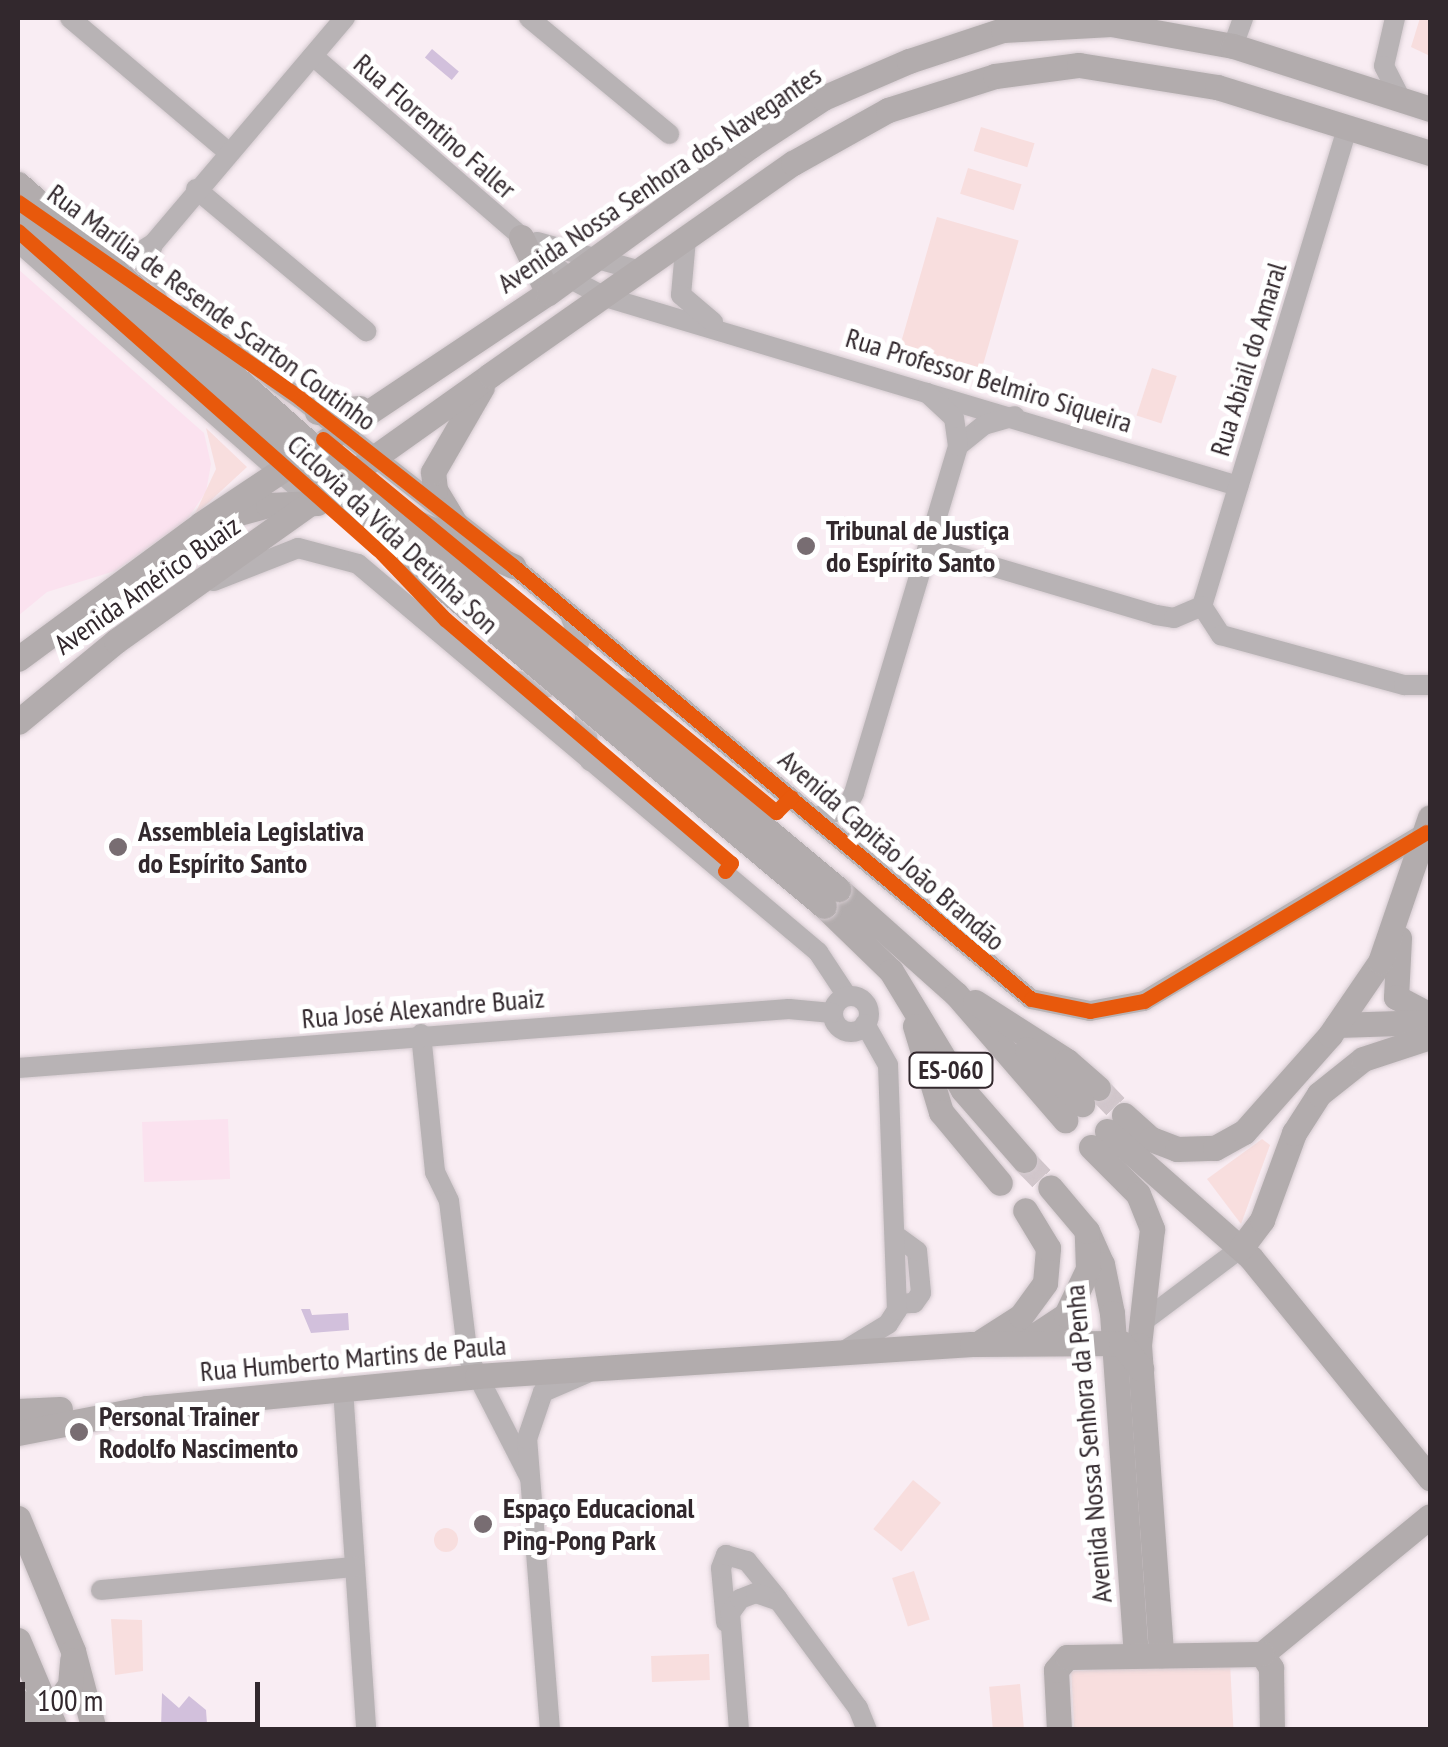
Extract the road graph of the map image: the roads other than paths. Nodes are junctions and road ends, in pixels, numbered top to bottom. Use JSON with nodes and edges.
{"nodes":[{"id":1,"x":70,"y":18,"type":"edge"},
{"id":2,"x":529,"y":18,"type":"edge"},
{"id":3,"x":1244,"y":18,"type":"edge"},
{"id":4,"x":1396,"y":18,"type":"edge"},
{"id":5,"x":342,"y":19,"type":"edge"},
{"id":6,"x":1233,"y":46,"type":"junction"},
{"id":7,"x":313,"y":56,"type":"junction"},
{"id":8,"x":1401,"y":100,"type":"junction"},
{"id":9,"x":1430,"y":109,"type":"edge"},
{"id":10,"x":1346,"y":129,"type":"junction"},
{"id":11,"x":669,"y":134,"type":"dead end"},
{"id":12,"x":227,"y":151,"type":"junction"},
{"id":13,"x":1430,"y":154,"type":"edge"},
{"id":14,"x":18,"y":184,"type":"edge"},
{"id":15,"x":196,"y":189,"type":"junction"},
{"id":16,"x":18,"y":202,"type":"edge"},
{"id":17,"x":18,"y":215,"type":"edge"},
{"id":18,"x":521,"y":237,"type":"junction"},
{"id":19,"x":686,"y":240,"type":"junction"},
{"id":20,"x":18,"y":242,"type":"edge"},
{"id":21,"x":153,"y":244,"type":"junction"},
{"id":22,"x":101,"y":260,"type":"junction"},
{"id":23,"x":591,"y":261,"type":"junction"},
{"id":24,"x":640,"y":271,"type":"junction"},
{"id":25,"x":569,"y":278,"type":"junction"},
{"id":26,"x":548,"y":293,"type":"junction"},
{"id":27,"x":605,"y":297,"type":"junction"},
{"id":28,"x":158,"y":300,"type":"junction"},
{"id":29,"x":723,"y":330,"type":"junction"},
{"id":30,"x":366,"y":331,"type":"dead end"},
{"id":31,"x":490,"y":375,"type":"junction"},
{"id":32,"x":920,"y":387,"type":"junction"},
{"id":33,"x":379,"y":402,"type":"junction"},
{"id":34,"x":317,"y":412,"type":"junction"},
{"id":35,"x":1017,"y":415,"type":"junction"},
{"id":36,"x":338,"y":430,"type":"junction"},
{"id":37,"x":958,"y":446,"type":"junction"},
{"id":38,"x":374,"y":458,"type":"junction"},
{"id":39,"x":279,"y":473,"type":"junction"},
{"id":40,"x":1238,"y":486,"type":"junction"},
{"id":41,"x":316,"y":503,"type":"junction"},
{"id":42,"x":456,"y":523,"type":"junction"},
{"id":43,"x":201,"y":524,"type":"junction"},
{"id":44,"x":930,"y":548,"type":"junction"},
{"id":45,"x":513,"y":566,"type":"junction"},
{"id":46,"x":178,"y":598,"type":"junction"},
{"id":47,"x":1202,"y":606,"type":"junction"},
{"id":48,"x":570,"y":615,"type":"junction"},
{"id":49,"x":18,"y":660,"type":"edge"},
{"id":50,"x":578,"y":661,"type":"junction"},
{"id":51,"x":488,"y":673,"type":"junction"},
{"id":52,"x":1430,"y":685,"type":"edge"},
{"id":53,"x":660,"y":693,"type":"junction"},
{"id":54,"x":18,"y":722,"type":"edge"},
{"id":55,"x":553,"y":730,"type":"junction"},
{"id":56,"x":590,"y":761,"type":"junction"},
{"id":57,"x":816,"y":817,"type":"junction"},
{"id":58,"x":1428,"y":824,"type":"edge"},
{"id":59,"x":831,"y":898,"type":"junction"},
{"id":60,"x":1404,"y":904,"type":"junction"},
{"id":61,"x":890,"y":971,"type":"junction"},
{"id":62,"x":933,"y":974,"type":"junction"},
{"id":63,"x":847,"y":996,"type":"junction"},
{"id":64,"x":832,"y":1013,"type":"junction"},
{"id":65,"x":1430,"y":1019,"type":"edge"},
{"id":66,"x":866,"y":1024,"type":"junction"},
{"id":67,"x":1337,"y":1025,"type":"junction"},
{"id":68,"x":421,"y":1034,"type":"junction"},
{"id":69,"x":1430,"y":1037,"type":"edge"},
{"id":70,"x":18,"y":1068,"type":"edge"},
{"id":71,"x":1254,"y":1122,"type":"junction"},
{"id":72,"x":1107,"y":1131,"type":"junction"},
{"id":73,"x":1290,"y":1144,"type":"junction"},
{"id":74,"x":1024,"y":1160,"type":"tunnel mouth"},
{"id":75,"x":1000,"y":1184,"type":"dead end"},
{"id":76,"x":1050,"y":1187,"type":"tunnel mouth"},
{"id":77,"x":1025,"y":1210,"type":"dead end"},
{"id":78,"x":1087,"y":1231,"type":"junction"},
{"id":79,"x":1241,"y":1248,"type":"junction"},
{"id":80,"x":1141,"y":1323,"type":"junction"},
{"id":81,"x":1023,"y":1342,"type":"junction"},
{"id":82,"x":1114,"y":1342,"type":"junction"},
{"id":83,"x":972,"y":1344,"type":"junction"},
{"id":84,"x":839,"y":1354,"type":"junction"},
{"id":85,"x":602,"y":1366,"type":"junction"},
{"id":86,"x":1142,"y":1370,"type":"junction"},
{"id":87,"x":477,"y":1376,"type":"junction"},
{"id":88,"x":343,"y":1389,"type":"junction"},
{"id":89,"x":18,"y":1397,"type":"edge"},
{"id":90,"x":45,"y":1408,"type":"junction"},
{"id":91,"x":18,"y":1411,"type":"edge"},
{"id":92,"x":110,"y":1412,"type":"junction"},
{"id":93,"x":18,"y":1433,"type":"edge"},
{"id":94,"x":529,"y":1476,"type":"junction"},
{"id":95,"x":1430,"y":1478,"type":"edge"},
{"id":96,"x":18,"y":1518,"type":"edge"},
{"id":97,"x":1424,"y":1521,"type":"edge"},
{"id":98,"x":355,"y":1567,"type":"junction"},
{"id":99,"x":101,"y":1590,"type":"dead end"},
{"id":100,"x":779,"y":1601,"type":"junction"},
{"id":101,"x":18,"y":1640,"type":"edge"},
{"id":102,"x":730,"y":1642,"type":"junction"},
{"id":103,"x":73,"y":1651,"type":"junction"},
{"id":104,"x":1262,"y":1654,"type":"junction"},
{"id":105,"x":1148,"y":1655,"type":"junction"},
{"id":106,"x":18,"y":1701,"type":"edge"},
{"id":107,"x":18,"y":1714,"type":"edge"},
{"id":108,"x":51,"y":1717,"type":"edge"},
{"id":109,"x":32,"y":1730,"type":"edge"},
{"id":110,"x":94,"y":1730,"type":"edge"},
{"id":111,"x":366,"y":1730,"type":"edge"},
{"id":112,"x":550,"y":1730,"type":"edge"},
{"id":113,"x":739,"y":1730,"type":"edge"},
{"id":114,"x":867,"y":1730,"type":"edge"},
{"id":115,"x":1059,"y":1730,"type":"edge"},
{"id":116,"x":1272,"y":1730,"type":"edge"}],
"edges":[{"from":1,"to":12,"type":"street"},
{"from":2,"to":11,"type":"street"},
{"from":3,"to":6,"type":"street"},
{"from":4,"to":8,"type":"street"},
{"from":5,"to":7,"type":"street"},
{"from":6,"to":8,"type":"main road","name":"Avenida Nossa Senhora dos Navegantes"},
{"from":6,"to":23,"type":"main road","name":"Avenida Nossa Senhora dos Navegantes"},
{"from":7,"to":12,"type":"street"},
{"from":7,"to":18,"type":"street","name":"Rua Florentino Faller"},
{"from":8,"to":9,"type":"main road","name":"Avenida Nossa Senhora dos Navegantes"},
{"from":10,"to":13,"type":"main road"},
{"from":10,"to":19,"type":"main road"},
{"from":10,"to":40,"type":"street","name":"Rua Abiail do Amaral"},
{"from":12,"to":15,"type":"street"},
{"from":14,"to":59,"type":"main road","number":"ES-060","bridge":true},
{"from":15,"to":21,"type":"street"},
{"from":15,"to":30,"type":"street"},
{"from":16,"to":22,"type":"street","name":"Rua Marília de Resende Scarton Coutinho"},
{"from":17,"to":59,"type":"main road","number":"ES-060","bridge":true},
{"from":18,"to":23,"type":"street","name":"Rua Florentino Faller"},
{"from":18,"to":25,"type":"street","name":"Rua Florentino Faller"},
{"from":18,"to":26,"type":"main road"},
{"from":19,"to":24,"type":"main road"},
{"from":19,"to":29,"type":"street","name":"Rua Professor Belmiro Siqueira"},
{"from":20,"to":39,"type":"street"},
{"from":21,"to":22,"type":"street"},
{"from":21,"to":28,"type":"street"},
{"from":22,"to":28,"type":"street","name":"Rua Marília de Resende Scarton Coutinho"},
{"from":23,"to":24,"type":"street","name":"Rua Florentino Faller"},
{"from":23,"to":25,"type":"main road","name":"Avenida Nossa Senhora dos Navegantes"},
{"from":24,"to":27,"type":"main road"},
{"from":25,"to":26,"type":"main road","name":"Avenida Nossa Senhora dos Navegantes"},
{"from":25,"to":27,"type":"street","name":"Rua Florentino Faller"},
{"from":26,"to":33,"type":"main road","name":"Avenida Nossa Senhora dos Navegantes"},
{"from":27,"to":29,"type":"street","name":"Rua Professor Belmiro Siqueira"},
{"from":27,"to":31,"type":"main road"},
{"from":28,"to":34,"type":"street","name":"Rua Marília de Resende Scarton Coutinho"},
{"from":29,"to":32,"type":"street","name":"Rua Professor Belmiro Siqueira"},
{"from":31,"to":38,"type":"main road"},
{"from":31,"to":42,"type":"main road"},
{"from":32,"to":35,"type":"street","name":"Rua Professor Belmiro Siqueira"},
{"from":32,"to":37,"type":"street"},
{"from":33,"to":34,"type":"main road"},
{"from":33,"to":36,"type":"main road","name":"Avenida Nossa Senhora dos Navegantes"},
{"from":34,"to":36,"type":"street","name":"Rua Marília de Resende Scarton Coutinho"},
{"from":35,"to":37,"type":"street"},
{"from":35,"to":40,"type":"street","name":"Rua Professor Belmiro Siqueira"},
{"from":36,"to":38,"type":"street","name":"Rua Marília de Resende Scarton Coutinho"},
{"from":36,"to":39,"type":"main road","name":"Avenida Nossa Senhora dos Navegantes"},
{"from":37,"to":44,"type":"street"},
{"from":38,"to":41,"type":"main road"},
{"from":38,"to":42,"type":"street","name":"Avenida Capitão João Brandão"},
{"from":39,"to":41,"type":"street"},
{"from":39,"to":43,"type":"main road","name":"Avenida Nossa Senhora dos Navegantes"},
{"from":40,"to":47,"type":"street","name":"Rua Abiail do Amaral"},
{"from":41,"to":43,"type":"main road"},
{"from":41,"to":45,"type":"main road"},
{"from":41,"to":46,"type":"main road","name":"Avenida Américo Buaiz"},
{"from":42,"to":45,"type":"street","name":"Avenida Capitão João Brandão"},
{"from":43,"to":49,"type":"main road","name":"Avenida Américo Buaiz"},
{"from":44,"to":47,"type":"street"},
{"from":44,"to":57,"type":"street"},
{"from":45,"to":48,"type":"street","name":"Avenida Capitão João Brandão"},
{"from":46,"to":51,"type":"street"},
{"from":46,"to":54,"type":"main road","name":"Avenida Américo Buaiz"},
{"from":47,"to":52,"type":"street"},
{"from":48,"to":50,"type":"street"},
{"from":48,"to":53,"type":"street","name":"Avenida Capitão João Brandão"},
{"from":50,"to":51,"type":"street"},
{"from":50,"to":55,"type":"street"},
{"from":51,"to":55,"type":"street"},
{"from":53,"to":56,"type":"street"},
{"from":53,"to":57,"type":"street","name":"Avenida Capitão João Brandão"},
{"from":55,"to":56,"type":"street"},
{"from":56,"to":63,"type":"street"},
{"from":57,"to":58,"type":"street","name":"Avenida Capitão João Brandão"},
{"from":58,"to":60,"type":"main road"},
{"from":59,"to":61,"type":"main road","number":"ES-060"},
{"from":59,"to":62,"type":"main road","number":"ES-060"},
{"from":60,"to":65,"type":"main road"},
{"from":60,"to":67,"type":"main road"},
{"from":61,"to":74,"type":"main road","number":"ES-060"},
{"from":61,"to":75,"type":"main road"},
{"from":62,"to":62,"type":"main road","number":"ES-060"},
{"from":63,"to":64,"type":"street"},
{"from":63,"to":66,"type":"street"},
{"from":64,"to":66,"type":"street","name":"Rua José Alexandre Buaiz"},
{"from":64,"to":68,"type":"street","name":"Rua José Alexandre Buaiz"},
{"from":65,"to":67,"type":"main road"},
{"from":66,"to":84,"type":"street"},
{"from":67,"to":71,"type":"main road"},
{"from":68,"to":70,"type":"street","name":"Rua José Alexandre Buaiz"},
{"from":68,"to":87,"type":"street"},
{"from":69,"to":73,"type":"main road"},
{"from":71,"to":72,"type":"main road"},
{"from":71,"to":73,"type":"main road"},
{"from":72,"to":79,"type":"main road"},
{"from":72,"to":80,"type":"main road","name":"Avenida Nossa Senhora da Penha"},
{"from":73,"to":79,"type":"main road"},
{"from":76,"to":78,"type":"main road","name":"Avenida Nossa Senhora da Penha"},
{"from":77,"to":83,"type":"main road"},
{"from":78,"to":81,"type":"main road"},
{"from":78,"to":82,"type":"main road","name":"Avenida Nossa Senhora da Penha"},
{"from":79,"to":80,"type":"street"},
{"from":79,"to":95,"type":"main road"},
{"from":80,"to":86,"type":"main road","name":"Avenida Nossa Senhora da Penha"},
{"from":81,"to":82,"type":"main road","name":"Rua Humberto Martins de Paula"},
{"from":81,"to":83,"type":"main road","name":"Rua Humberto Martins de Paula"},
{"from":82,"to":86,"type":"main road"},
{"from":82,"to":105,"type":"main road","name":"Avenida Nossa Senhora da Penha"},
{"from":83,"to":84,"type":"main road","name":"Rua Humberto Martins de Paula"},
{"from":84,"to":85,"type":"main road","name":"Rua Humberto Martins de Paula"},
{"from":85,"to":87,"type":"main road","name":"Rua Humberto Martins de Paula"},
{"from":85,"to":94,"type":"street"},
{"from":86,"to":105,"type":"main road","name":"Avenida Nossa Senhora da Penha"},
{"from":87,"to":88,"type":"main road","name":"Rua Humberto Martins de Paula"},
{"from":87,"to":94,"type":"street"},
{"from":88,"to":92,"type":"main road","name":"Rua Humberto Martins de Paula"},
{"from":88,"to":98,"type":"street"},
{"from":89,"to":90,"type":"main road"},
{"from":90,"to":91,"type":"main road","name":"Rua Humberto Martins de Paula"},
{"from":90,"to":92,"type":"main road","name":"Rua Humberto Martins de Paula"},
{"from":92,"to":93,"type":"main road","name":"Rua Humberto Martins de Paula"},
{"from":94,"to":112,"type":"street"},
{"from":96,"to":103,"type":"main road"},
{"from":97,"to":104,"type":"main road"},
{"from":98,"to":99,"type":"street"},
{"from":98,"to":111,"type":"street"},
{"from":100,"to":102,"type":"street"},
{"from":100,"to":102,"type":"street"},
{"from":100,"to":114,"type":"street"},
{"from":101,"to":108,"type":"main road"},
{"from":102,"to":113,"type":"street"},
{"from":103,"to":108,"type":"main road"},
{"from":103,"to":110,"type":"main road"},
{"from":104,"to":105,"type":"main road"},
{"from":104,"to":116,"type":"main road"},
{"from":105,"to":115,"type":"main road"},
{"from":106,"to":108,"type":"main road"},
{"from":107,"to":109,"type":"street"}]}
